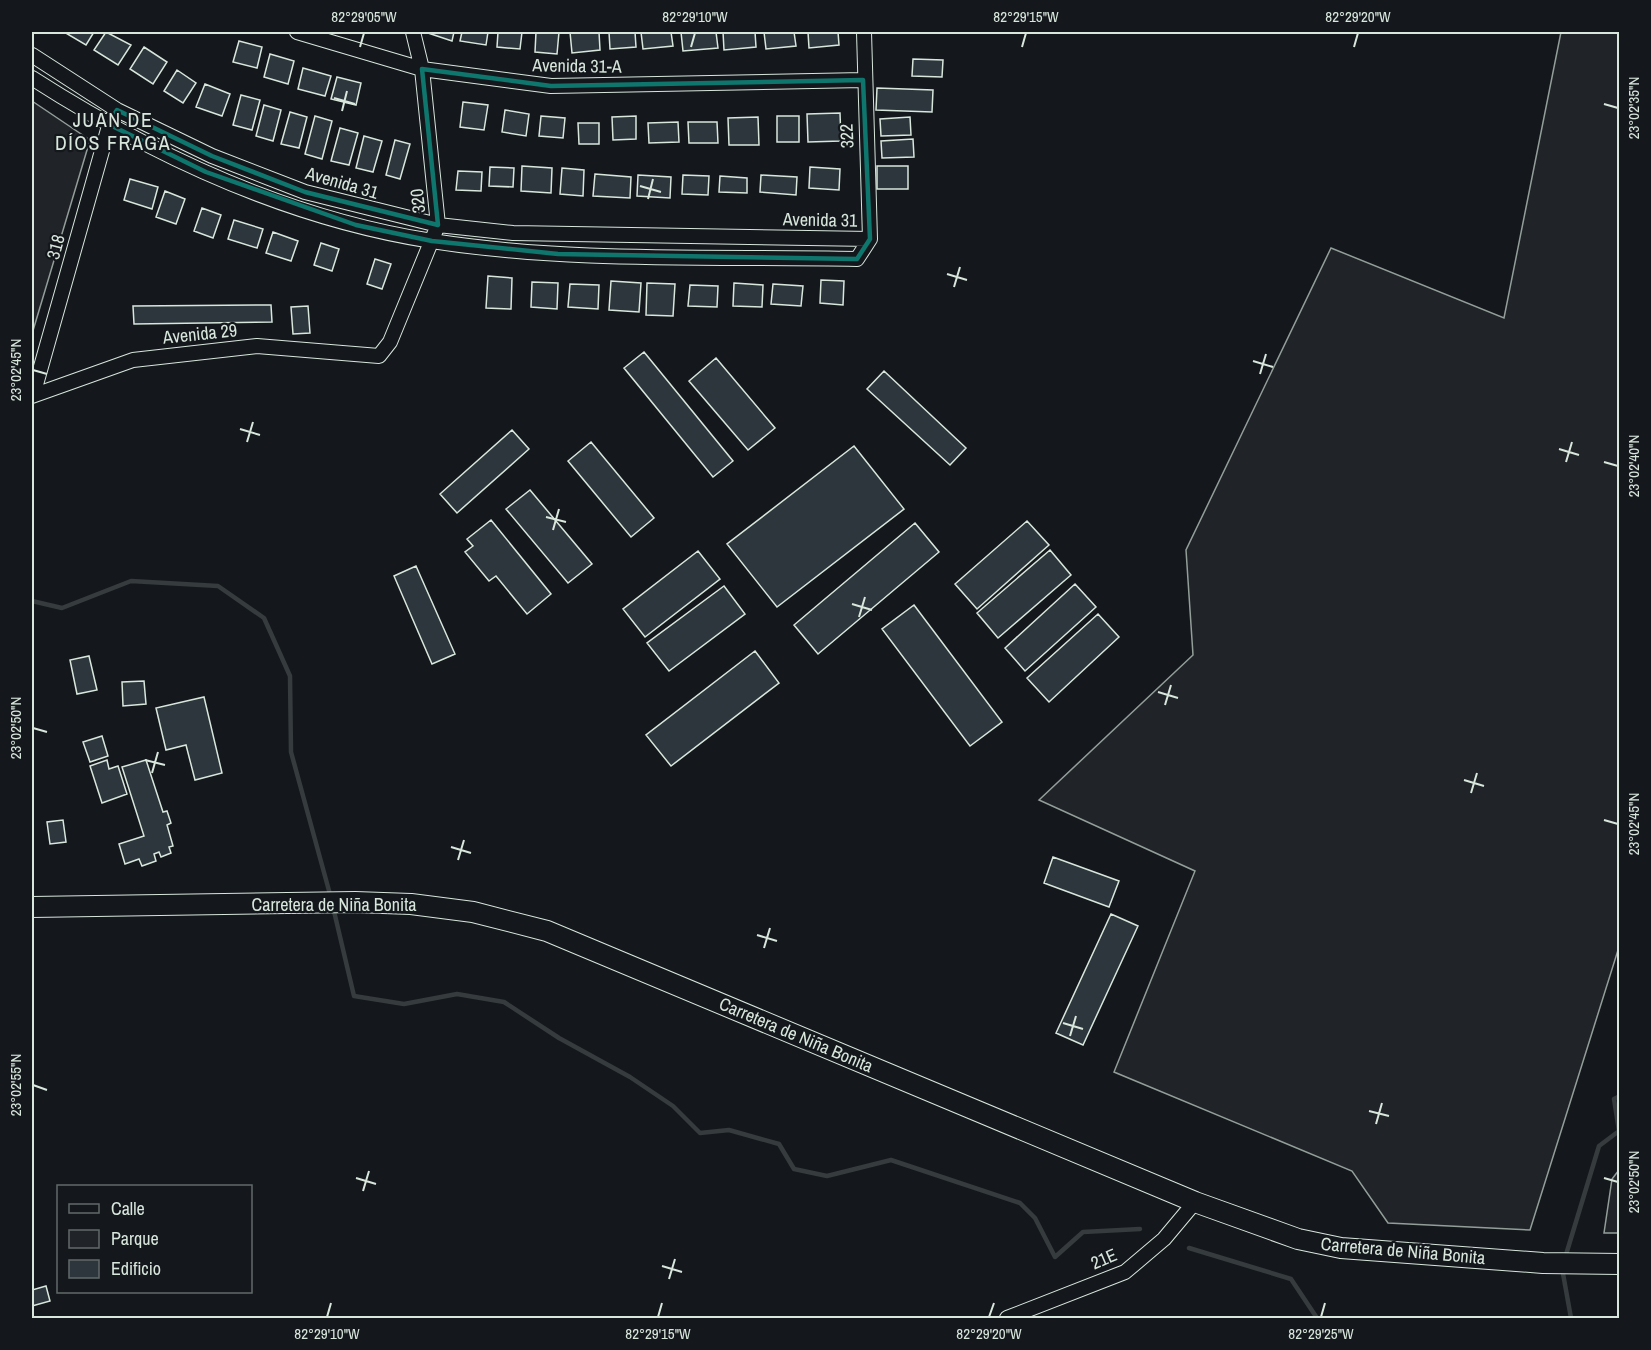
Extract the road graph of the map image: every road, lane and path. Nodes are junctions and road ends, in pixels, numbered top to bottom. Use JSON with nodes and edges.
{"nodes":[{"id":1,"x":297,"y":32,"type":"edge"},
{"id":2,"x":413,"y":32,"type":"edge"},
{"id":3,"x":864,"y":32,"type":"edge"},
{"id":4,"x":32,"y":55,"type":"edge"},
{"id":5,"x":422,"y":69,"type":"junction"},
{"id":6,"x":32,"y":78,"type":"edge"},
{"id":7,"x":863,"y":80,"type":"junction"},
{"id":8,"x":117,"y":110,"type":"junction"},
{"id":9,"x":108,"y":124,"type":"junction"},
{"id":10,"x":438,"y":225,"type":"junction"},
{"id":11,"x":870,"y":239,"type":"junction"},
{"id":12,"x":432,"y":241,"type":"junction"},
{"id":13,"x":379,"y":356,"type":"joint"},
{"id":14,"x":32,"y":396,"type":"edge"},
{"id":15,"x":32,"y":907,"type":"edge"},
{"id":16,"x":1195,"y":1202,"type":"junction"},
{"id":17,"x":1620,"y":1264,"type":"edge"},
{"id":18,"x":1007,"y":1318,"type":"edge"}],
"edges":[{"from":1,"to":5,"type":"street","name":"Avenida 31-A"},
{"from":2,"to":5,"type":"street","name":"320"},
{"from":3,"to":7,"type":"street","name":"322"},
{"from":4,"to":8,"type":"street","name":"Avenida 31"},
{"from":5,"to":7,"type":"street","name":"Avenida 31-A"},
{"from":5,"to":10,"type":"street","name":"320"},
{"from":6,"to":9,"type":"street","name":"Avenida 31"},
{"from":7,"to":11,"type":"street","name":"322"},
{"from":8,"to":9,"type":"street","name":"318"},
{"from":8,"to":10,"type":"street","name":"Avenida 31"},
{"from":9,"to":12,"type":"street","name":"Avenida 31"},
{"from":9,"to":14,"type":"street","name":"318"},
{"from":10,"to":11,"type":"street","name":"Avenida 31"},
{"from":10,"to":12,"type":"street","name":"320"},
{"from":11,"to":12,"type":"street","name":"Avenida 31"},
{"from":12,"to":13,"type":"street","name":"320"},
{"from":13,"to":14,"type":"street","name":"Avenida 29"},
{"from":15,"to":16,"type":"main road","name":"Carretera de Niña Bonita"},
{"from":16,"to":17,"type":"main road","name":"Carretera de Niña Bonita"},
{"from":16,"to":18,"type":"street","name":"21E"}]}
